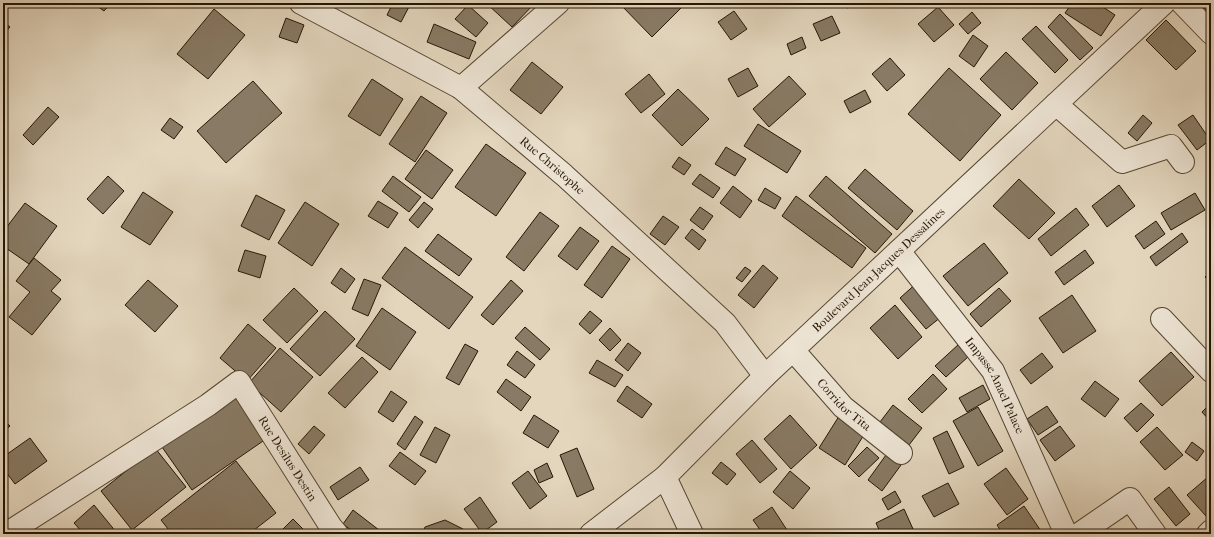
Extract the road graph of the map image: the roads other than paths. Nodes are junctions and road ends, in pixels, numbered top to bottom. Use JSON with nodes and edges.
{"nodes":[{"id":1,"x":301,"y":3,"type":"edge"},
{"id":2,"x":558,"y":3,"type":"edge"},
{"id":3,"x":1164,"y":3,"type":"edge"},
{"id":4,"x":1182,"y":3,"type":"edge"},
{"id":5,"x":1211,"y":33,"type":"edge"},
{"id":6,"x":461,"y":88,"type":"junction"},
{"id":7,"x":1056,"y":104,"type":"junction"},
{"id":8,"x":1184,"y":162,"type":"dead end"},
{"id":9,"x":899,"y":251,"type":"junction"},
{"id":10,"x":1162,"y":319,"type":"dead end"},
{"id":11,"x":793,"y":350,"type":"junction"},
{"id":12,"x":1211,"y":371,"type":"edge"},
{"id":13,"x":765,"y":376,"type":"junction"},
{"id":14,"x":901,"y":452,"type":"dead end"},
{"id":15,"x":665,"y":477,"type":"junction"},
{"id":16,"x":1211,"y":532,"type":"edge"},
{"id":17,"x":6,"y":534,"type":"edge"},
{"id":18,"x":337,"y":534,"type":"edge"},
{"id":19,"x":591,"y":534,"type":"edge"},
{"id":20,"x":692,"y":534,"type":"edge"},
{"id":21,"x":1066,"y":534,"type":"edge"},
{"id":22,"x":1078,"y":534,"type":"edge"},
{"id":23,"x":1155,"y":534,"type":"edge"},
{"id":24,"x":1208,"y":534,"type":"edge"}],
"edges":[{"from":1,"to":6,"type":"street","name":"Rue Christophe"},
{"from":2,"to":6,"type":"street"},
{"from":3,"to":7,"type":"street","name":"Boulevard Jean-Jacques Dessalines"},
{"from":4,"to":5,"type":"street"},
{"from":6,"to":13,"type":"street","name":"Rue Christophe"},
{"from":7,"to":8,"type":"street"},
{"from":7,"to":9,"type":"street","name":"Boulevard Jean-Jacques Dessalines"},
{"from":9,"to":11,"type":"street","name":"Boulevard Jean-Jacques Dessalines"},
{"from":9,"to":21,"type":"street","name":"Impasse Anael Palace"},
{"from":10,"to":12,"type":"street"},
{"from":11,"to":13,"type":"street","name":"Boulevard Jean-Jacques Dessalines"},
{"from":11,"to":14,"type":"street","name":"Corridor Tita"},
{"from":13,"to":15,"type":"street","name":"Boulevard Jean-Jacques Dessalines"},
{"from":15,"to":19,"type":"street","name":"Boulevard Jean-Jacques Dessalines"},
{"from":15,"to":20,"type":"street"},
{"from":16,"to":24,"type":"street"},
{"from":17,"to":18,"type":"street","name":"Rue Desilus Destin"},
{"from":22,"to":23,"type":"street"}]}
